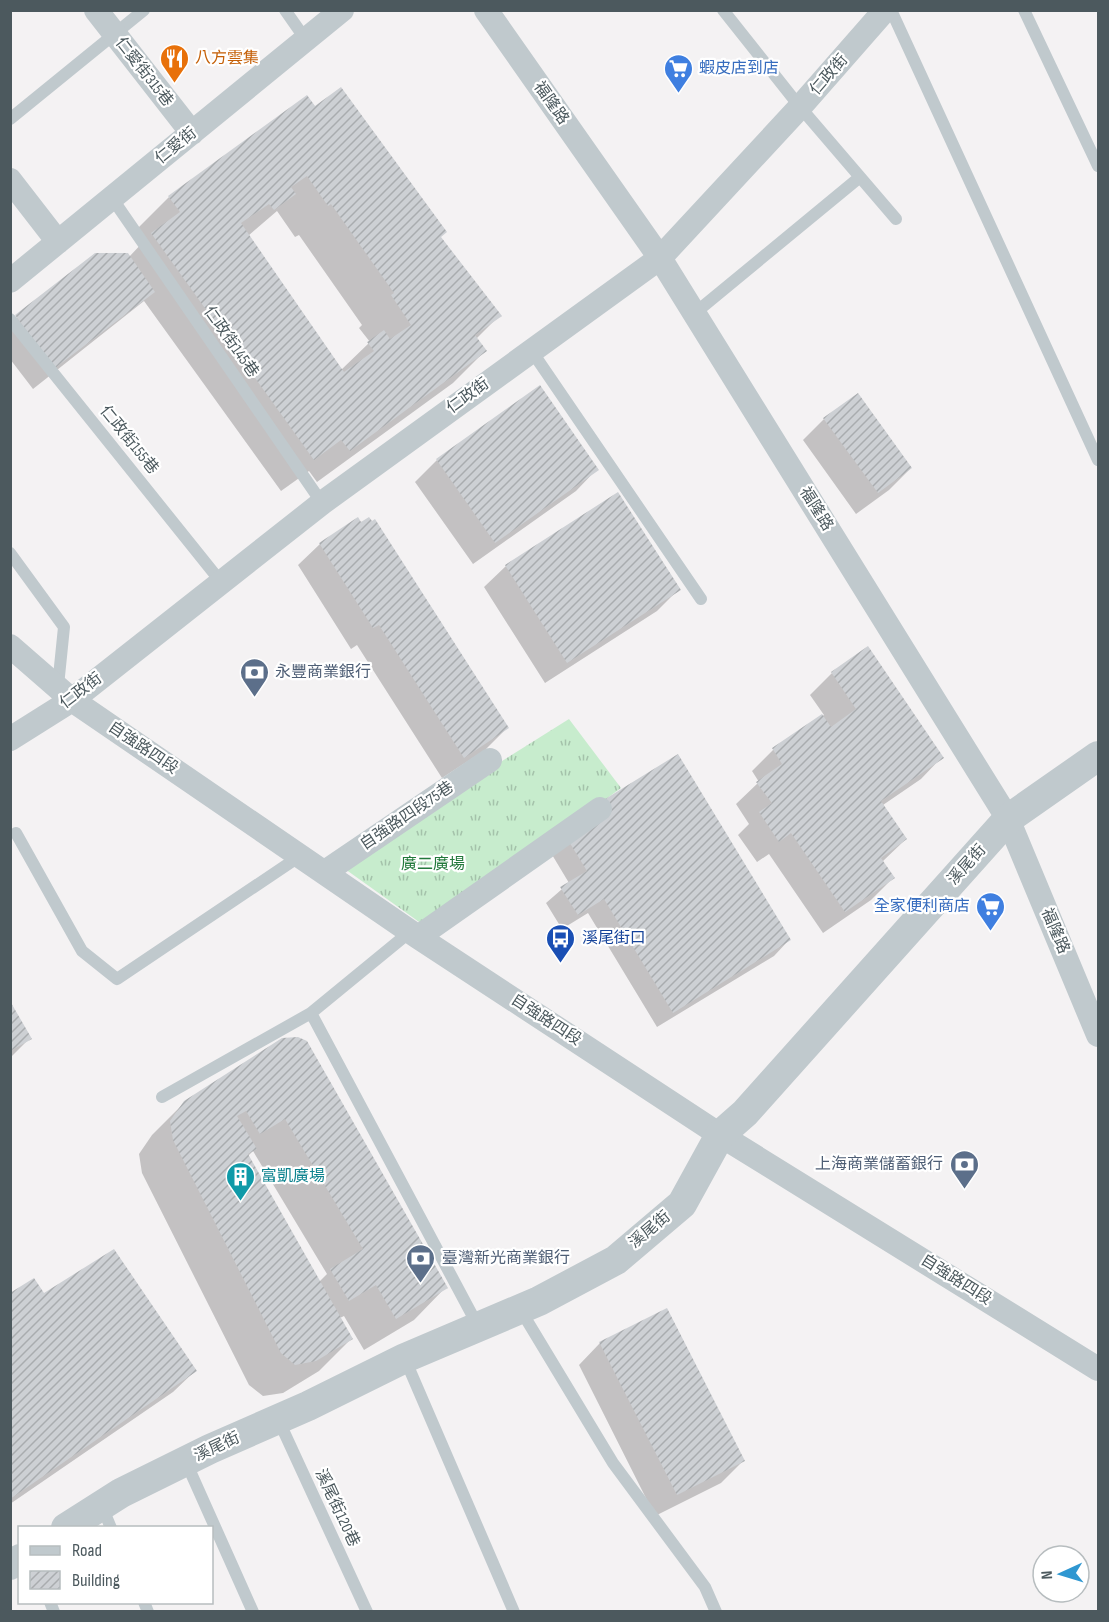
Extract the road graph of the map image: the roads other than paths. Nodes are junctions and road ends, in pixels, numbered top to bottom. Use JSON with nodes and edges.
{"nodes":[{"id":1,"x":96,"y":10,"type":"edge"},
{"id":2,"x":144,"y":10,"type":"edge"},
{"id":3,"x":285,"y":10,"type":"edge"},
{"id":4,"x":342,"y":10,"type":"edge"},
{"id":5,"x":486,"y":10,"type":"edge"},
{"id":6,"x":723,"y":10,"type":"edge"},
{"id":7,"x":885,"y":10,"type":"edge"},
{"id":8,"x":891,"y":10,"type":"edge"},
{"id":9,"x":1024,"y":10,"type":"edge"},
{"id":10,"x":115,"y":34,"type":"junction"},
{"id":11,"x":306,"y":40,"type":"junction"},
{"id":12,"x":800,"y":107,"type":"junction"},
{"id":13,"x":10,"y":119,"type":"edge"},
{"id":14,"x":192,"y":133,"type":"junction"},
{"id":15,"x":1098,"y":166,"type":"edge"},
{"id":16,"x":860,"y":177,"type":"junction"},
{"id":17,"x":10,"y":180,"type":"edge"},
{"id":18,"x":112,"y":198,"type":"junction"},
{"id":19,"x":896,"y":219,"type":"dead end"},
{"id":20,"x":58,"y":242,"type":"junction"},
{"id":21,"x":660,"y":258,"type":"junction"},
{"id":22,"x":10,"y":281,"type":"edge"},
{"id":23,"x":695,"y":313,"type":"junction"},
{"id":24,"x":10,"y":319,"type":"edge"},
{"id":25,"x":531,"y":350,"type":"junction"},
{"id":26,"x":1098,"y":460,"type":"edge"},
{"id":27,"x":322,"y":503,"type":"junction"},
{"id":28,"x":10,"y":553,"type":"edge"},
{"id":29,"x":221,"y":582,"type":"junction"},
{"id":30,"x":701,"y":599,"type":"dead end"},
{"id":31,"x":10,"y":646,"type":"edge"},
{"id":32,"x":65,"y":693,"type":"junction"},
{"id":33,"x":10,"y":740,"type":"edge"},
{"id":34,"x":1098,"y":756,"type":"edge"},
{"id":35,"x":490,"y":760,"type":"dead end"},
{"id":36,"x":600,"y":809,"type":"dead end"},
{"id":37,"x":1008,"y":819,"type":"junction"},
{"id":38,"x":16,"y":833,"type":"dead end"},
{"id":39,"x":300,"y":856,"type":"junction"},
{"id":40,"x":325,"y":872,"type":"junction"},
{"id":41,"x":415,"y":934,"type":"junction"},
{"id":42,"x":311,"y":1012,"type":"junction"},
{"id":43,"x":1098,"y":1035,"type":"edge"},
{"id":44,"x":162,"y":1097,"type":"dead end"},
{"id":45,"x":720,"y":1135,"type":"junction"},
{"id":46,"x":520,"y":1309,"type":"junction"},
{"id":47,"x":479,"y":1327,"type":"junction"},
{"id":48,"x":405,"y":1358,"type":"junction"},
{"id":49,"x":1098,"y":1368,"type":"edge"},
{"id":50,"x":278,"y":1419,"type":"junction"},
{"id":51,"x":186,"y":1461,"type":"junction"},
{"id":52,"x":106,"y":1516,"type":"edge"},
{"id":53,"x":70,"y":1526,"type":"edge"},
{"id":54,"x":253,"y":1611,"type":"edge"},
{"id":55,"x":367,"y":1611,"type":"edge"},
{"id":56,"x":514,"y":1611,"type":"edge"},
{"id":57,"x":716,"y":1611,"type":"edge"}],
"edges":[{"from":1,"to":10,"type":"street","name":"仁愛街315巷"},
{"from":2,"to":10,"type":"lane"},
{"from":3,"to":11,"type":"lane"},
{"from":4,"to":11,"type":"street","name":"仁愛街"},
{"from":5,"to":21,"type":"street","name":"福隆路"},
{"from":6,"to":12,"type":"lane"},
{"from":7,"to":12,"type":"street","name":"仁政街"},
{"from":8,"to":26,"type":"lane"},
{"from":9,"to":15,"type":"lane"},
{"from":10,"to":13,"type":"lane"},
{"from":10,"to":14,"type":"street","name":"仁愛街315巷"},
{"from":11,"to":14,"type":"street","name":"仁愛街"},
{"from":12,"to":16,"type":"lane"},
{"from":12,"to":21,"type":"street","name":"仁政街"},
{"from":14,"to":18,"type":"street","name":"仁愛街"},
{"from":16,"to":19,"type":"lane"},
{"from":16,"to":23,"type":"lane"},
{"from":17,"to":20,"type":"street"},
{"from":18,"to":20,"type":"street","name":"仁愛街"},
{"from":18,"to":27,"type":"lane","name":"仁政街145巷"},
{"from":20,"to":22,"type":"street","name":"仁愛街"},
{"from":21,"to":23,"type":"street","name":"福隆路"},
{"from":21,"to":25,"type":"street","name":"仁政街"},
{"from":23,"to":37,"type":"street","name":"福隆路"},
{"from":24,"to":29,"type":"lane","name":"仁政街155巷"},
{"from":25,"to":27,"type":"street","name":"仁政街"},
{"from":25,"to":30,"type":"lane"},
{"from":27,"to":29,"type":"street","name":"仁政街"},
{"from":28,"to":32,"type":"lane"},
{"from":29,"to":32,"type":"street","name":"仁政街"},
{"from":31,"to":32,"type":"street","name":"自強路四段"},
{"from":32,"to":33,"type":"street","name":"仁政街"},
{"from":32,"to":39,"type":"street","name":"自強路四段"},
{"from":34,"to":37,"type":"street","name":"溪尾街"},
{"from":35,"to":40,"type":"street","name":"自強路四段75巷"},
{"from":36,"to":41,"type":"street"},
{"from":37,"to":43,"type":"street","name":"福隆路"},
{"from":37,"to":45,"type":"street","name":"溪尾街"},
{"from":38,"to":39,"type":"lane"},
{"from":39,"to":40,"type":"street","name":"自強路四段"},
{"from":40,"to":41,"type":"street","name":"自強路四段"},
{"from":41,"to":42,"type":"lane"},
{"from":41,"to":45,"type":"street","name":"自強路四段"},
{"from":42,"to":44,"type":"lane"},
{"from":42,"to":47,"type":"lane"},
{"from":45,"to":46,"type":"street","name":"溪尾街"},
{"from":45,"to":49,"type":"street","name":"自強路四段"},
{"from":46,"to":47,"type":"street","name":"溪尾街"},
{"from":46,"to":57,"type":"lane"},
{"from":47,"to":48,"type":"street","name":"溪尾街"},
{"from":48,"to":50,"type":"street","name":"溪尾街"},
{"from":48,"to":56,"type":"lane"},
{"from":50,"to":51,"type":"street","name":"溪尾街"},
{"from":50,"to":55,"type":"lane","name":"溪尾街120巷"},
{"from":51,"to":52,"type":"street","name":"溪尾街"},
{"from":51,"to":54,"type":"lane"},
{"from":52,"to":53,"type":"street","name":"溪尾街"}]}
